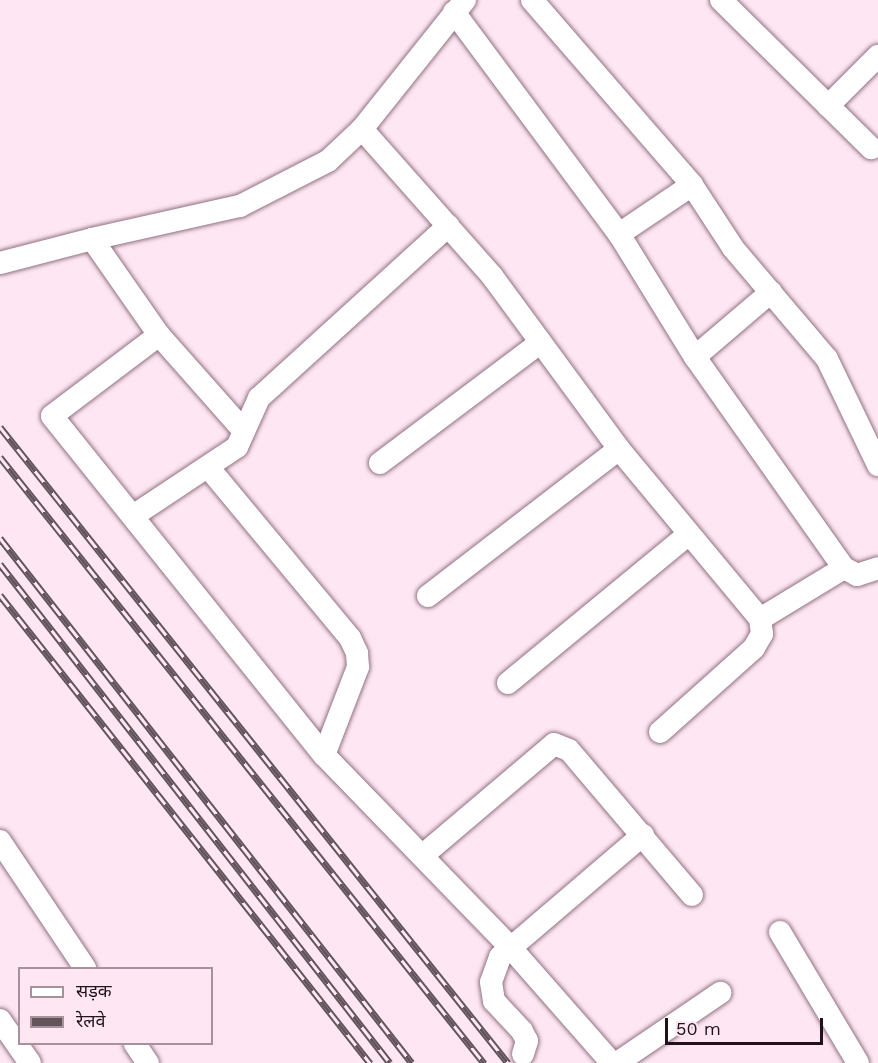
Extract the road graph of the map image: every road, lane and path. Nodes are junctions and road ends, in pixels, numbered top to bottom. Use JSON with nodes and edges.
{"nodes":[{"id":1,"x":532,"y":0,"type":"edge"},
{"id":2,"x":721,"y":0,"type":"edge"},
{"id":3,"x":459,"y":6,"type":"edge"},
{"id":4,"x":878,"y":56,"type":"edge"},
{"id":5,"x":828,"y":106,"type":"junction"},
{"id":6,"x":362,"y":129,"type":"junction"},
{"id":7,"x":871,"y":148,"type":"dead end"},
{"id":8,"x":692,"y":185,"type":"junction"},
{"id":9,"x":448,"y":226,"type":"junction"},
{"id":10,"x":619,"y":234,"type":"junction"},
{"id":11,"x":92,"y":239,"type":"junction"},
{"id":12,"x":0,"y":263,"type":"edge"},
{"id":13,"x":771,"y":292,"type":"junction"},
{"id":14,"x":159,"y":335,"type":"junction"},
{"id":15,"x":541,"y":342,"type":"junction"},
{"id":16,"x":695,"y":357,"type":"junction"},
{"id":17,"x":244,"y":431,"type":"junction"},
{"id":18,"x":620,"y":449,"type":"junction"},
{"id":19,"x":380,"y":463,"type":"dead end"},
{"id":20,"x":878,"y":465,"type":"edge"},
{"id":21,"x":208,"y":467,"type":"junction"},
{"id":22,"x":133,"y":516,"type":"junction"},
{"id":23,"x":689,"y":534,"type":"junction"},
{"id":24,"x":844,"y":568,"type":"junction"},
{"id":25,"x":878,"y":568,"type":"edge"},
{"id":26,"x":428,"y":596,"type":"dead end"},
{"id":27,"x":760,"y":619,"type":"junction"},
{"id":28,"x":508,"y":683,"type":"dead end"},
{"id":29,"x":660,"y":732,"type":"dead end"},
{"id":30,"x":324,"y":755,"type":"junction"},
{"id":31,"x":642,"y":835,"type":"junction"},
{"id":32,"x":0,"y":841,"type":"edge"},
{"id":33,"x":422,"y":856,"type":"junction"},
{"id":34,"x":692,"y":895,"type":"dead end"},
{"id":35,"x":780,"y":932,"type":"dead end"},
{"id":36,"x":510,"y":947,"type":"junction"},
{"id":37,"x":84,"y":967,"type":"edge"},
{"id":38,"x":720,"y":993,"type":"dead end"},
{"id":39,"x":0,"y":1020,"type":"edge"},
{"id":40,"x":136,"y":1045,"type":"edge"},
{"id":41,"x":523,"y":1054,"type":"dead end"},
{"id":42,"x":30,"y":1063,"type":"edge"},
{"id":43,"x":148,"y":1063,"type":"edge"},
{"id":44,"x":612,"y":1063,"type":"edge"},
{"id":45,"x":617,"y":1063,"type":"edge"},
{"id":46,"x":858,"y":1063,"type":"edge"}],
"edges":[{"from":1,"to":8,"type":"street"},
{"from":2,"to":5,"type":"street"},
{"from":3,"to":6,"type":"street"},
{"from":3,"to":10,"type":"street"},
{"from":4,"to":5,"type":"street"},
{"from":5,"to":7,"type":"street"},
{"from":6,"to":9,"type":"street"},
{"from":6,"to":11,"type":"street"},
{"from":8,"to":10,"type":"street"},
{"from":8,"to":13,"type":"street"},
{"from":9,"to":15,"type":"street"},
{"from":9,"to":17,"type":"street"},
{"from":10,"to":16,"type":"street"},
{"from":11,"to":12,"type":"street"},
{"from":11,"to":14,"type":"street"},
{"from":13,"to":16,"type":"street"},
{"from":13,"to":20,"type":"street"},
{"from":14,"to":17,"type":"street"},
{"from":14,"to":22,"type":"street"},
{"from":15,"to":18,"type":"street"},
{"from":15,"to":19,"type":"street"},
{"from":16,"to":24,"type":"street"},
{"from":17,"to":21,"type":"street"},
{"from":18,"to":23,"type":"street"},
{"from":18,"to":26,"type":"street"},
{"from":21,"to":22,"type":"street"},
{"from":21,"to":30,"type":"street"},
{"from":22,"to":30,"type":"street"},
{"from":23,"to":27,"type":"street"},
{"from":23,"to":28,"type":"street"},
{"from":24,"to":25,"type":"street"},
{"from":24,"to":27,"type":"street"},
{"from":27,"to":29,"type":"street"},
{"from":30,"to":33,"type":"street"},
{"from":31,"to":33,"type":"street"},
{"from":31,"to":34,"type":"street"},
{"from":31,"to":36,"type":"street"},
{"from":32,"to":37,"type":"street"},
{"from":33,"to":36,"type":"street"},
{"from":35,"to":46,"type":"street"},
{"from":36,"to":41,"type":"street"},
{"from":36,"to":44,"type":"street"},
{"from":38,"to":45,"type":"street"},
{"from":39,"to":42,"type":"street"},
{"from":40,"to":43,"type":"street"}]}
